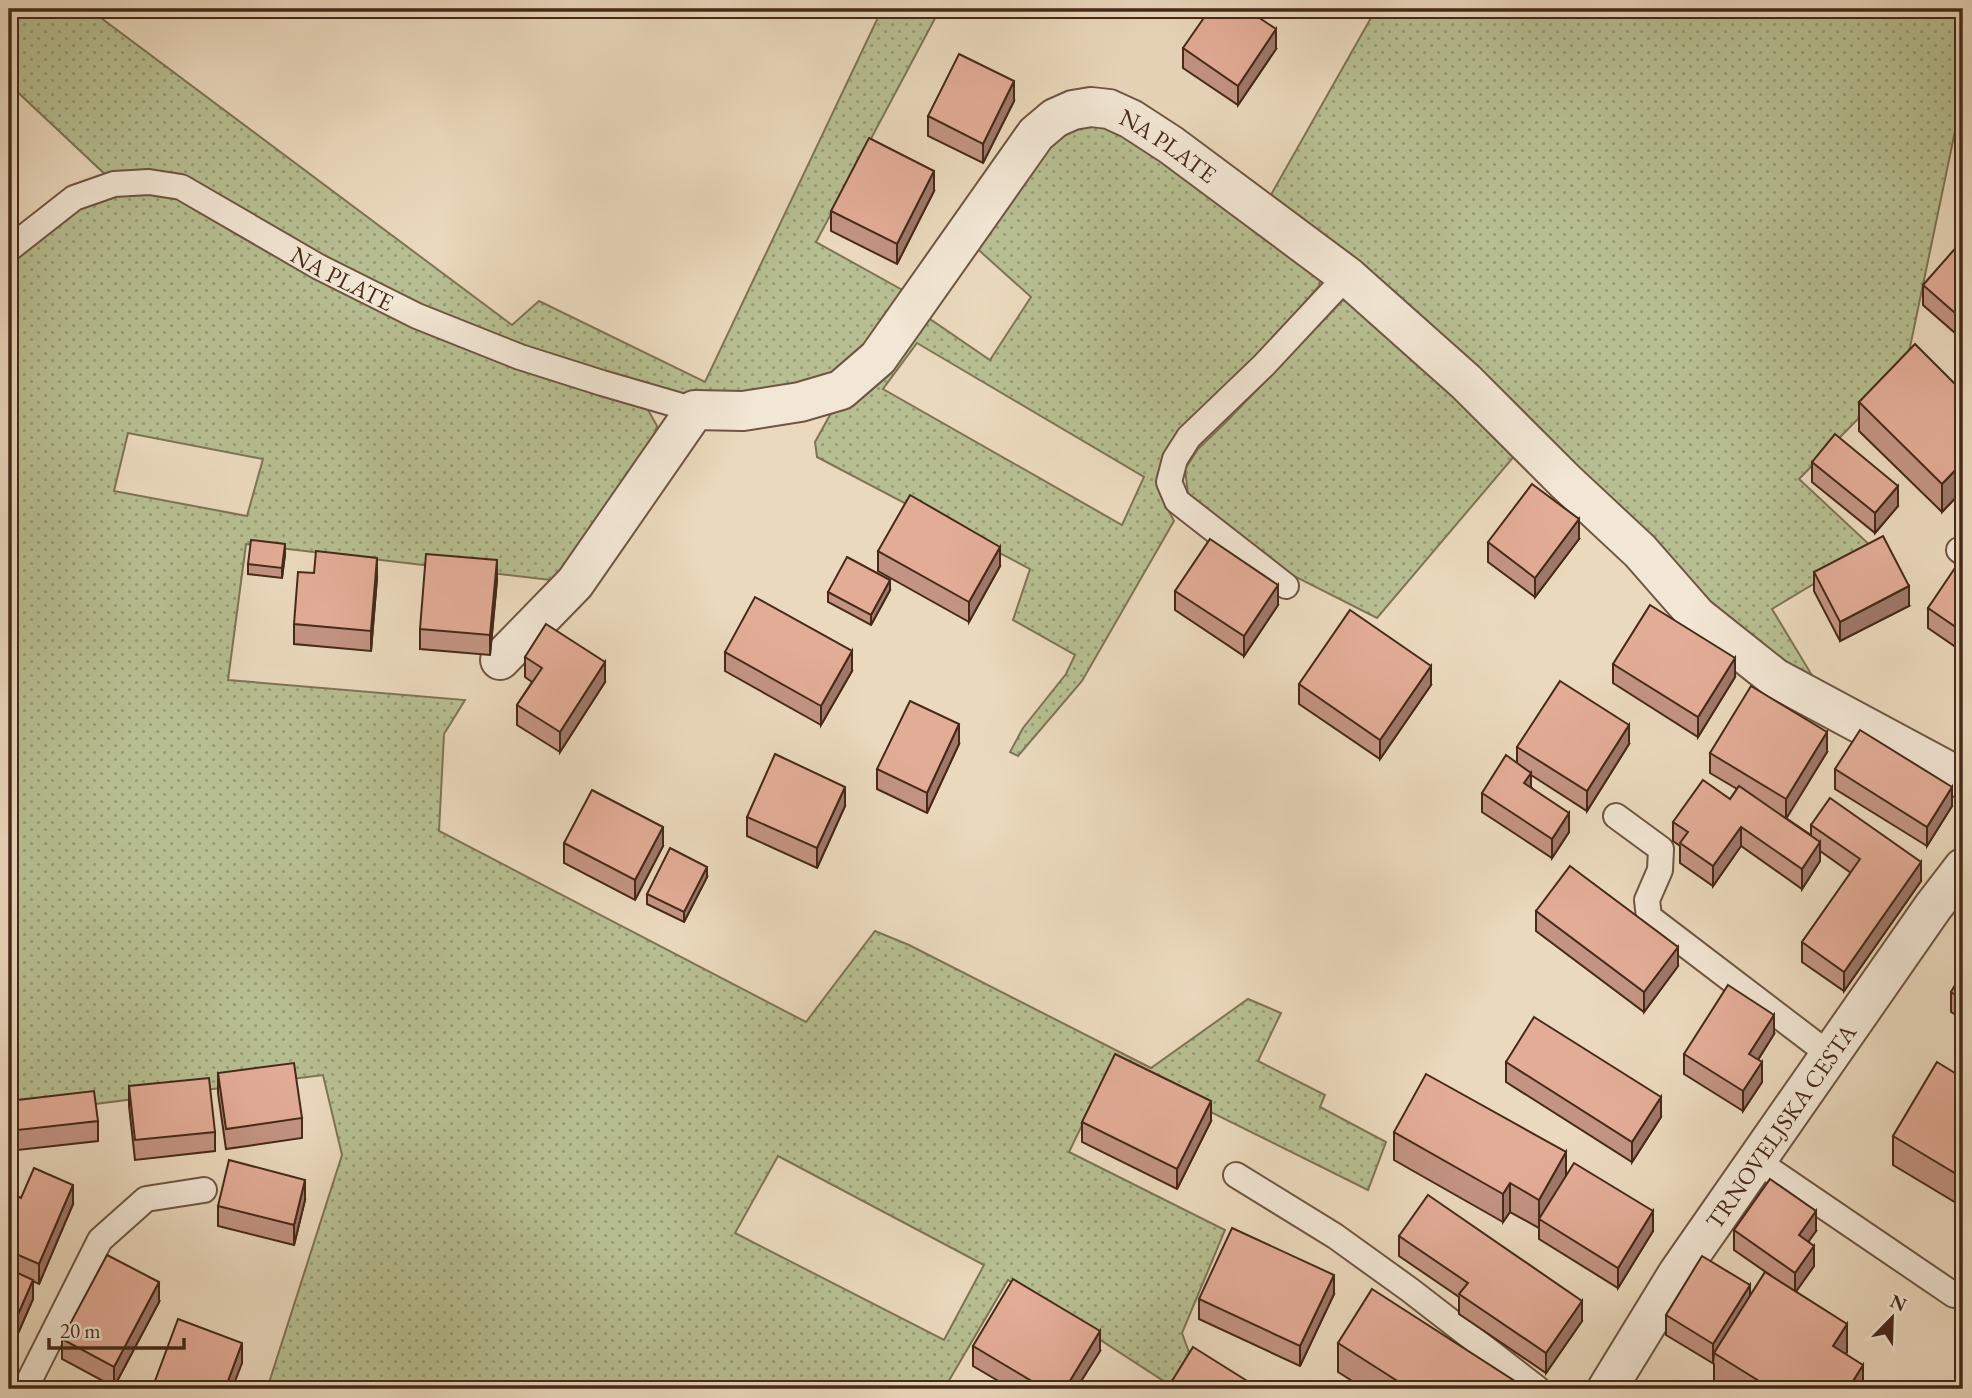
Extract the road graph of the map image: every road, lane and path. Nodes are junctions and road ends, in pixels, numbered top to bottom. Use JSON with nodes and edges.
{"nodes":[{"id":1,"x":9,"y":249,"type":"edge"},
{"id":2,"x":1347,"y":276,"type":"junction"},
{"id":3,"x":695,"y":410,"type":"junction"},
{"id":4,"x":1286,"y":586,"type":"dead end"},
{"id":5,"x":500,"y":660,"type":"dead end"},
{"id":6,"x":1963,"y":779,"type":"edge"},
{"id":7,"x":1616,"y":816,"type":"dead end"},
{"id":8,"x":1963,"y":868,"type":"edge"},
{"id":9,"x":1830,"y":1055,"type":"junction"},
{"id":10,"x":1757,"y":1161,"type":"junction"},
{"id":11,"x":1236,"y":1175,"type":"dead end"},
{"id":12,"x":204,"y":1190,"type":"dead end"},
{"id":13,"x":1963,"y":1295,"type":"edge"},
{"id":14,"x":25,"y":1389,"type":"edge"},
{"id":15,"x":1538,"y":1389,"type":"edge"},
{"id":16,"x":1607,"y":1389,"type":"edge"}],
"edges":[{"from":1,"to":3,"type":"lane","name":"NA PLATE"},
{"from":2,"to":3,"type":"street","name":"NA PLATE"},
{"from":2,"to":4,"type":"lane"},
{"from":2,"to":6,"type":"street","name":"NA PLATE"},
{"from":3,"to":5,"type":"street"},
{"from":7,"to":9,"type":"lane"},
{"from":8,"to":9,"type":"street","name":"TRNOVELJSKA CESTA"},
{"from":9,"to":10,"type":"street","name":"TRNOVELJSKA CESTA"},
{"from":10,"to":13,"type":"lane"},
{"from":10,"to":16,"type":"street","name":"TRNOVELJSKA CESTA"},
{"from":11,"to":15,"type":"lane"},
{"from":12,"to":14,"type":"lane"}]}
